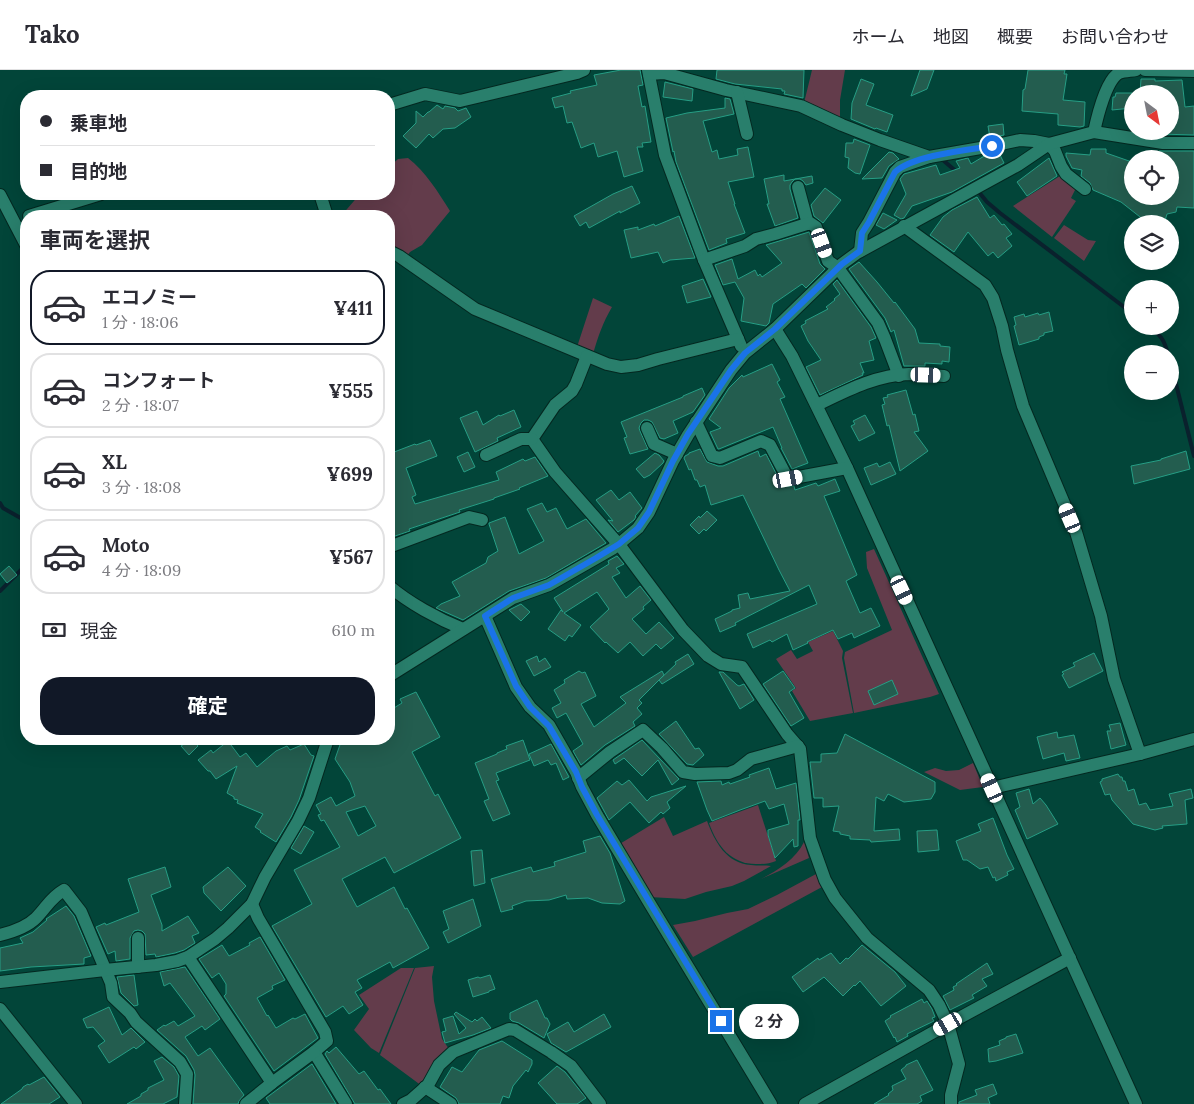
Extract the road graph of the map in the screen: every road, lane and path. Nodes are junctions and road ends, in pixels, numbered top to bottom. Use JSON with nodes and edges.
{"nodes":[{"id":1,"x":584,"y":70,"type":"edge"},
{"id":2,"x":1136,"y":70,"type":"edge"},
{"id":3,"x":1145,"y":70,"type":"edge"},
{"id":4,"x":1194,"y":70,"type":"edge"},
{"id":5,"x":1119,"y":71,"type":"edge"},
{"id":6,"x":648,"y":72,"type":"edge"},
{"id":7,"x":737,"y":92,"type":"junction"},
{"id":8,"x":395,"y":102,"type":"edge"},
{"id":9,"x":1094,"y":132,"type":"junction"},
{"id":10,"x":747,"y":134,"type":"dead end"},
{"id":11,"x":1194,"y":143,"type":"edge"},
{"id":12,"x":1049,"y":144,"type":"junction"},
{"id":13,"x":929,"y":157,"type":"junction"},
{"id":14,"x":798,"y":187,"type":"dead end"},
{"id":15,"x":1085,"y":189,"type":"dead end"},
{"id":16,"x":0,"y":195,"type":"edge"},
{"id":17,"x":82,"y":200,"type":"edge"},
{"id":18,"x":50,"y":210,"type":"edge"},
{"id":19,"x":20,"y":219,"type":"edge"},
{"id":20,"x":14,"y":221,"type":"junction"},
{"id":21,"x":808,"y":224,"type":"junction"},
{"id":22,"x":904,"y":226,"type":"junction"},
{"id":23,"x":20,"y":233,"type":"edge"},
{"id":24,"x":860,"y":251,"type":"junction"},
{"id":25,"x":395,"y":254,"type":"edge"},
{"id":26,"x":704,"y":260,"type":"junction"},
{"id":27,"x":838,"y":268,"type":"junction"},
{"id":28,"x":775,"y":329,"type":"junction"},
{"id":29,"x":738,"y":339,"type":"junction"},
{"id":30,"x":745,"y":353,"type":"junction"},
{"id":31,"x":587,"y":356,"type":"junction"},
{"id":32,"x":899,"y":376,"type":"junction"},
{"id":33,"x":944,"y":376,"type":"dead end"},
{"id":34,"x":817,"y":405,"type":"junction"},
{"id":35,"x":696,"y":422,"type":"junction"},
{"id":36,"x":647,"y":428,"type":"dead end"},
{"id":37,"x":532,"y":439,"type":"junction"},
{"id":38,"x":486,"y":454,"type":"dead end"},
{"id":39,"x":678,"y":454,"type":"junction"},
{"id":40,"x":846,"y":468,"type":"junction"},
{"id":41,"x":482,"y":520,"type":"dead end"},
{"id":42,"x":619,"y":544,"type":"junction"},
{"id":43,"x":395,"y":545,"type":"edge"},
{"id":44,"x":395,"y":590,"type":"edge"},
{"id":45,"x":485,"y":616,"type":"junction"},
{"id":46,"x":463,"y":629,"type":"junction"},
{"id":47,"x":395,"y":672,"type":"edge"},
{"id":48,"x":1194,"y":739,"type":"edge"},
{"id":49,"x":326,"y":745,"type":"edge"},
{"id":50,"x":798,"y":746,"type":"junction"},
{"id":51,"x":1140,"y":754,"type":"junction"},
{"id":52,"x":578,"y":778,"type":"junction"},
{"id":53,"x":992,"y":788,"type":"junction"},
{"id":54,"x":252,"y":904,"type":"junction"},
{"id":55,"x":0,"y":935,"type":"edge"},
{"id":56,"x":138,"y":938,"type":"dead end"},
{"id":57,"x":188,"y":957,"type":"junction"},
{"id":58,"x":1070,"y":958,"type":"junction"},
{"id":59,"x":138,"y":966,"type":"junction"},
{"id":60,"x":105,"y":970,"type":"junction"},
{"id":61,"x":0,"y":982,"type":"edge"},
{"id":62,"x":0,"y":1009,"type":"edge"},
{"id":63,"x":948,"y":1024,"type":"junction"},
{"id":64,"x":314,"y":1052,"type":"junction"},
{"id":65,"x":272,"y":1083,"type":"junction"},
{"id":66,"x":425,"y":1087,"type":"junction"},
{"id":67,"x":74,"y":1104,"type":"edge"},
{"id":68,"x":186,"y":1104,"type":"edge"},
{"id":69,"x":246,"y":1104,"type":"edge"},
{"id":70,"x":345,"y":1104,"type":"edge"},
{"id":71,"x":403,"y":1104,"type":"edge"},
{"id":72,"x":451,"y":1104,"type":"edge"},
{"id":73,"x":600,"y":1104,"type":"edge"},
{"id":74,"x":771,"y":1104,"type":"edge"},
{"id":75,"x":806,"y":1104,"type":"edge"},
{"id":76,"x":951,"y":1104,"type":"edge"},
{"id":77,"x":1136,"y":1104,"type":"edge"}],
"edges":[{"from":1,"to":8,"type":"street"},
{"from":2,"to":5,"type":"street"},
{"from":3,"to":4,"type":"street"},
{"from":5,"to":9,"type":"street"},
{"from":6,"to":7,"type":"street"},
{"from":6,"to":26,"type":"street"},
{"from":7,"to":10,"type":"street"},
{"from":7,"to":13,"type":"street"},
{"from":9,"to":11,"type":"street"},
{"from":9,"to":12,"type":"street"},
{"from":12,"to":13,"type":"street"},
{"from":12,"to":15,"type":"street"},
{"from":12,"to":22,"type":"street"},
{"from":13,"to":24,"type":"street"},
{"from":14,"to":21,"type":"street"},
{"from":16,"to":20,"type":"street"},
{"from":17,"to":18,"type":"street"},
{"from":19,"to":20,"type":"street"},
{"from":20,"to":23,"type":"street"},
{"from":21,"to":26,"type":"street"},
{"from":21,"to":27,"type":"street"},
{"from":22,"to":24,"type":"street"},
{"from":22,"to":51,"type":"street"},
{"from":24,"to":27,"type":"street"},
{"from":25,"to":31,"type":"street"},
{"from":26,"to":29,"type":"street"},
{"from":27,"to":28,"type":"street"},
{"from":27,"to":32,"type":"street"},
{"from":28,"to":30,"type":"street"},
{"from":28,"to":34,"type":"street"},
{"from":29,"to":30,"type":"street"},
{"from":29,"to":31,"type":"street"},
{"from":30,"to":35,"type":"street"},
{"from":31,"to":37,"type":"street"},
{"from":32,"to":33,"type":"street"},
{"from":32,"to":34,"type":"street"},
{"from":34,"to":40,"type":"street"},
{"from":35,"to":39,"type":"street"},
{"from":35,"to":40,"type":"street"},
{"from":36,"to":39,"type":"street"},
{"from":37,"to":38,"type":"street"},
{"from":37,"to":42,"type":"street"},
{"from":39,"to":42,"type":"street"},
{"from":40,"to":53,"type":"street"},
{"from":41,"to":43,"type":"street"},
{"from":42,"to":45,"type":"street"},
{"from":42,"to":50,"type":"street"},
{"from":44,"to":46,"type":"street"},
{"from":45,"to":46,"type":"street"},
{"from":45,"to":52,"type":"street"},
{"from":46,"to":47,"type":"street"},
{"from":48,"to":51,"type":"street"},
{"from":49,"to":54,"type":"street"},
{"from":50,"to":52,"type":"street"},
{"from":50,"to":63,"type":"street"},
{"from":51,"to":53,"type":"street"},
{"from":52,"to":74,"type":"street"},
{"from":53,"to":58,"type":"street"},
{"from":54,"to":57,"type":"street"},
{"from":54,"to":64,"type":"street"},
{"from":55,"to":60,"type":"street"},
{"from":56,"to":59,"type":"street"},
{"from":57,"to":59,"type":"street"},
{"from":57,"to":65,"type":"street"},
{"from":58,"to":63,"type":"street"},
{"from":58,"to":77,"type":"street"},
{"from":59,"to":60,"type":"street"},
{"from":60,"to":61,"type":"street"},
{"from":60,"to":68,"type":"street"},
{"from":62,"to":67,"type":"street"},
{"from":63,"to":75,"type":"street"},
{"from":63,"to":76,"type":"street"},
{"from":64,"to":65,"type":"street"},
{"from":64,"to":70,"type":"street"},
{"from":65,"to":69,"type":"street"},
{"from":66,"to":71,"type":"street"},
{"from":66,"to":72,"type":"street"},
{"from":66,"to":73,"type":"street"}]}
